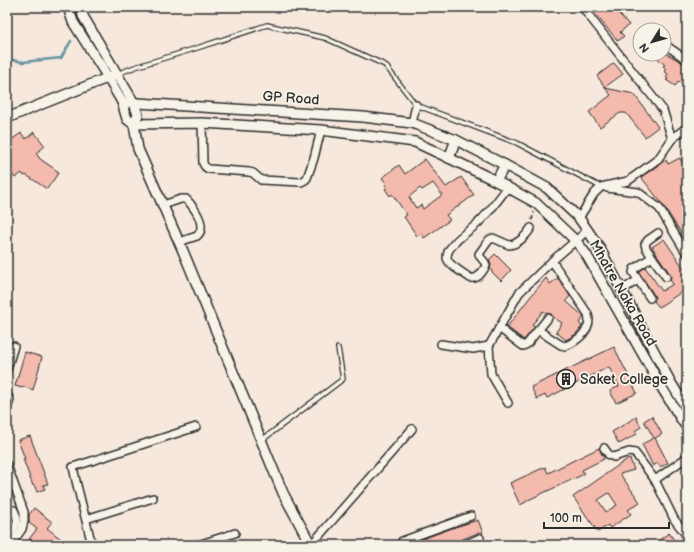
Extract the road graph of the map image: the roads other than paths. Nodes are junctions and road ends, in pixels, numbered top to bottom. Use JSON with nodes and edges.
{"nodes":[{"id":1,"x":68,"y":7,"type":"edge"},
{"id":2,"x":80,"y":7,"type":"edge"},
{"id":3,"x":582,"y":7,"type":"edge"},
{"id":4,"x":672,"y":50,"type":"edge"},
{"id":5,"x":687,"y":60,"type":"edge"},
{"id":6,"x":117,"y":74,"type":"junction"},
{"id":7,"x":108,"y":78,"type":"junction"},
{"id":8,"x":122,"y":102,"type":"junction"},
{"id":9,"x":134,"y":103,"type":"junction"},
{"id":10,"x":416,"y":105,"type":"junction"},
{"id":11,"x":7,"y":118,"type":"edge"},
{"id":12,"x":202,"y":123,"type":"junction"},
{"id":13,"x":412,"y":123,"type":"junction"},
{"id":14,"x":134,"y":124,"type":"junction"},
{"id":15,"x":687,"y":127,"type":"edge"},
{"id":16,"x":321,"y":130,"type":"junction"},
{"id":17,"x":672,"y":139,"type":"junction"},
{"id":18,"x":456,"y":140,"type":"junction"},
{"id":19,"x":449,"y":158,"type":"junction"},
{"id":20,"x":504,"y":165,"type":"junction"},
{"id":21,"x":496,"y":181,"type":"junction"},
{"id":22,"x":601,"y":187,"type":"junction"},
{"id":23,"x":507,"y":188,"type":"junction"},
{"id":24,"x":163,"y":205,"type":"junction"},
{"id":25,"x":579,"y":218,"type":"junction"},
{"id":26,"x":531,"y":228,"type":"road end"},
{"id":27,"x":588,"y":230,"type":"junction"},
{"id":28,"x":658,"y":233,"type":"dead end"},
{"id":29,"x":576,"y":241,"type":"junction"},
{"id":30,"x":179,"y":242,"type":"junction"},
{"id":31,"x":687,"y":254,"type":"edge"},
{"id":32,"x":652,"y":257,"type":"junction"},
{"id":33,"x":552,"y":261,"type":"junction"},
{"id":34,"x":666,"y":278,"type":"dead end"},
{"id":35,"x":638,"y":280,"type":"junction"},
{"id":36,"x":622,"y":290,"type":"junction"},
{"id":37,"x":650,"y":298,"type":"dead end"},
{"id":38,"x":548,"y":318,"type":"dead end"},
{"id":39,"x":499,"y":328,"type":"junction"},
{"id":40,"x":538,"y":330,"type":"junction"},
{"id":41,"x":441,"y":344,"type":"dead end"},
{"id":42,"x":14,"y":346,"type":"dead end"},
{"id":43,"x":489,"y":346,"type":"junction"},
{"id":44,"x":338,"y":348,"type":"dead end"},
{"id":45,"x":7,"y":369,"type":"edge"},
{"id":46,"x":672,"y":383,"type":"junction"},
{"id":47,"x":662,"y":388,"type":"junction"},
{"id":48,"x":7,"y":394,"type":"edge"},
{"id":49,"x":508,"y":403,"type":"dead end"},
{"id":50,"x":7,"y":408,"type":"edge"},
{"id":51,"x":687,"y":410,"type":"edge"},
{"id":52,"x":196,"y":427,"type":"dead end"},
{"id":53,"x":687,"y":427,"type":"edge"},
{"id":54,"x":412,"y":429,"type":"dead end"},
{"id":55,"x":261,"y":441,"type":"junction"},
{"id":56,"x":604,"y":448,"type":"dead end"},
{"id":57,"x":687,"y":457,"type":"edge"},
{"id":58,"x":7,"y":465,"type":"edge"},
{"id":59,"x":655,"y":480,"type":"junction"},
{"id":60,"x":153,"y":498,"type":"dead end"},
{"id":61,"x":14,"y":510,"type":"dead end"},
{"id":62,"x":471,"y":516,"type":"dead end"},
{"id":63,"x":86,"y":520,"type":"junction"},
{"id":64,"x":235,"y":532,"type":"dead end"},
{"id":65,"x":687,"y":536,"type":"edge"},
{"id":66,"x":7,"y":538,"type":"edge"},
{"id":67,"x":480,"y":538,"type":"dead end"},
{"id":68,"x":11,"y":545,"type":"edge"},
{"id":69,"x":92,"y":545,"type":"edge"},
{"id":70,"x":198,"y":545,"type":"edge"},
{"id":71,"x":311,"y":545,"type":"edge"},
{"id":72,"x":401,"y":545,"type":"edge"},
{"id":73,"x":464,"y":545,"type":"edge"}],
"edges":[{"from":1,"to":7,"type":"street"},
{"from":2,"to":6,"type":"street"},
{"from":3,"to":17,"type":"street"},
{"from":4,"to":5,"type":"street"},
{"from":6,"to":7,"type":"street"},
{"from":6,"to":9,"type":"street"},
{"from":6,"to":10,"type":"lane"},
{"from":7,"to":8,"type":"street"},
{"from":7,"to":11,"type":"street"},
{"from":8,"to":9,"type":"street","name":"GP Road"},
{"from":8,"to":14,"type":"street"},
{"from":9,"to":13,"type":"street","name":"GP Road"},
{"from":9,"to":14,"type":"street"},
{"from":10,"to":13,"type":"street"},
{"from":10,"to":22,"type":"lane"},
{"from":12,"to":14,"type":"street"},
{"from":12,"to":16,"type":"street"},
{"from":12,"to":16,"type":"street"},
{"from":13,"to":18,"type":"street","name":"GP Road"},
{"from":14,"to":24,"type":"street"},
{"from":15,"to":17,"type":"street"},
{"from":16,"to":19,"type":"street"},
{"from":17,"to":22,"type":"street"},
{"from":18,"to":19,"type":"street"},
{"from":18,"to":20,"type":"street","name":"Mhatre Naka Road"},
{"from":19,"to":21,"type":"street","name":"Mhatre Naka Road"},
{"from":20,"to":21,"type":"street"},
{"from":20,"to":25,"type":"street","name":"Mhatre Naka Road"},
{"from":21,"to":23,"type":"street","name":"Mhatre Naka Road"},
{"from":22,"to":25,"type":"street"},
{"from":22,"to":31,"type":"street"},
{"from":23,"to":26,"type":"street"},
{"from":23,"to":29,"type":"street","name":"Mhatre Naka Road"},
{"from":24,"to":30,"type":"street"},
{"from":24,"to":30,"type":"street"},
{"from":25,"to":27,"type":"street","name":"Mhatre Naka Road"},
{"from":27,"to":29,"type":"street"},
{"from":27,"to":36,"type":"street","name":"Mhatre Naka Road"},
{"from":28,"to":32,"type":"street"},
{"from":29,"to":33,"type":"street"},
{"from":29,"to":47,"type":"street","name":"Mhatre Naka Road"},
{"from":30,"to":55,"type":"street"},
{"from":32,"to":34,"type":"street"},
{"from":32,"to":35,"type":"street"},
{"from":33,"to":39,"type":"street"},
{"from":33,"to":40,"type":"street"},
{"from":35,"to":36,"type":"street"},
{"from":35,"to":37,"type":"street"},
{"from":36,"to":46,"type":"street","name":"Mhatre Naka Road"},
{"from":38,"to":40,"type":"street"},
{"from":39,"to":40,"type":"street"},
{"from":39,"to":43,"type":"street"},
{"from":41,"to":43,"type":"street"},
{"from":42,"to":45,"type":"street"},
{"from":43,"to":49,"type":"street"},
{"from":44,"to":55,"type":"lane"},
{"from":46,"to":47,"type":"street"},
{"from":46,"to":51,"type":"street","name":"Mhatre Naka Road"},
{"from":47,"to":53,"type":"street","name":"Mhatre Naka Road"},
{"from":48,"to":50,"type":"street"},
{"from":52,"to":63,"type":"street"},
{"from":54,"to":71,"type":"street"},
{"from":55,"to":71,"type":"street"},
{"from":56,"to":59,"type":"street"},
{"from":57,"to":59,"type":"street"},
{"from":58,"to":68,"type":"street"},
{"from":59,"to":65,"type":"street"},
{"from":60,"to":63,"type":"street"},
{"from":61,"to":66,"type":"street"},
{"from":62,"to":72,"type":"street"},
{"from":63,"to":69,"type":"street"},
{"from":64,"to":70,"type":"street"},
{"from":67,"to":73,"type":"street"}]}
